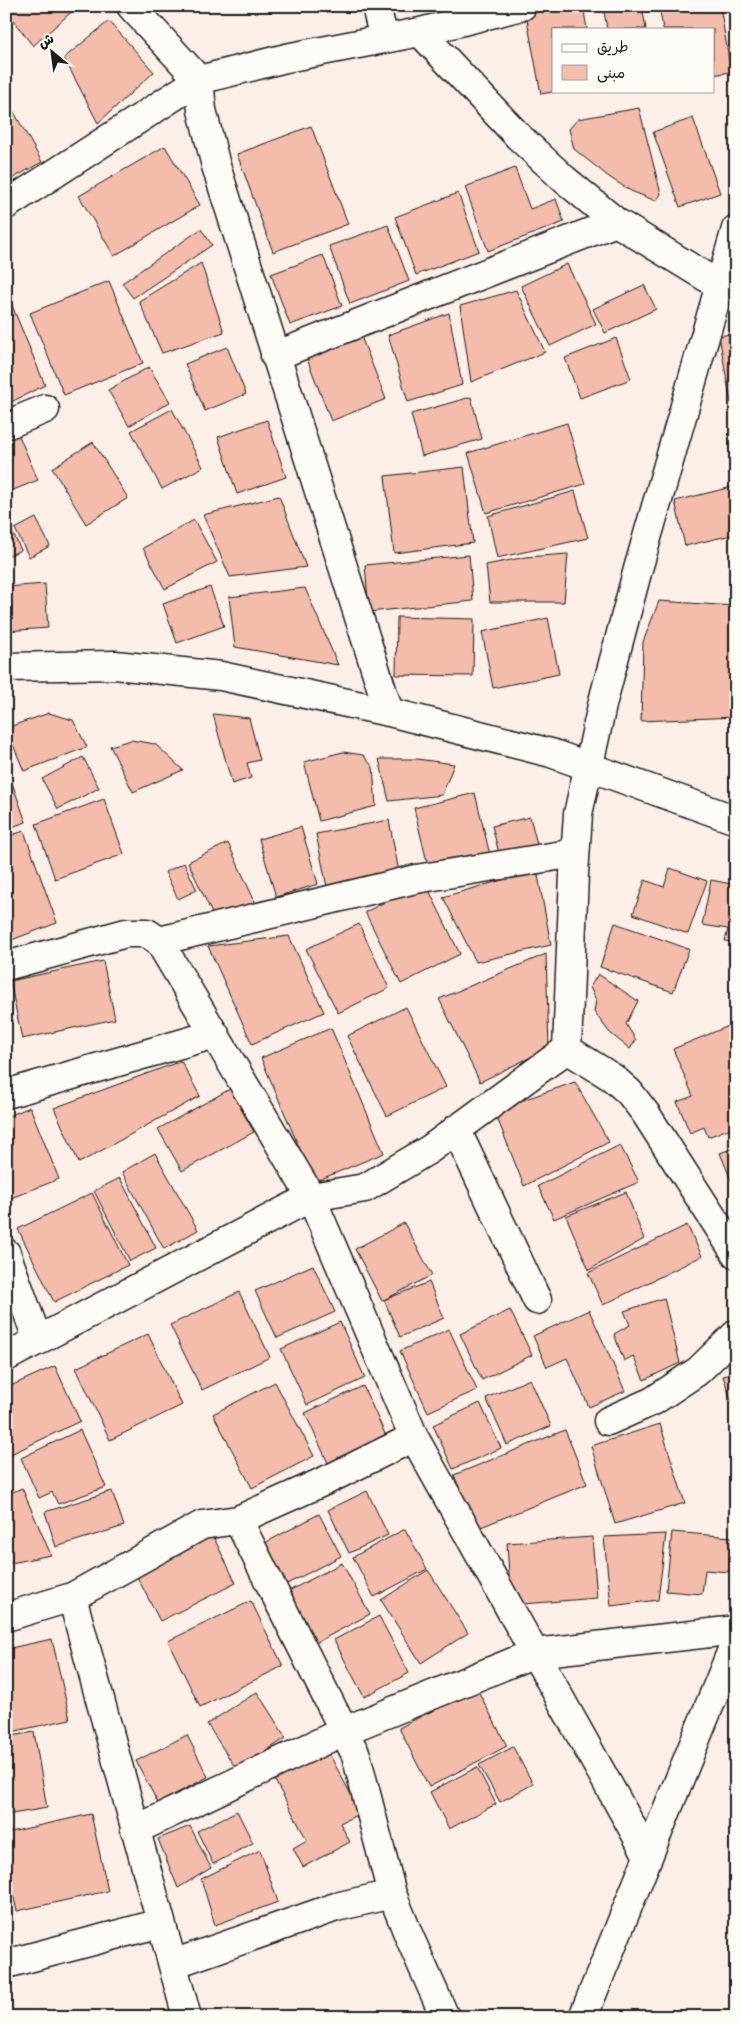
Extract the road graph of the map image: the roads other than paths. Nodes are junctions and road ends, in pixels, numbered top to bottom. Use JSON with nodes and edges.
{"nodes":[{"id":1,"x":130,"y":6,"type":"edge"},
{"id":2,"x":376,"y":6,"type":"edge"},
{"id":3,"x":522,"y":6,"type":"edge"},
{"id":4,"x":420,"y":32,"type":"junction"},
{"id":5,"x":384,"y":39,"type":"junction"},
{"id":6,"x":199,"y":80,"type":"junction"},
{"id":7,"x":6,"y":205,"type":"edge"},
{"id":8,"x":616,"y":222,"type":"junction"},
{"id":9,"x":736,"y":229,"type":"edge"},
{"id":10,"x":719,"y":285,"type":"junction"},
{"id":11,"x":275,"y":356,"type":"junction"},
{"id":12,"x":46,"y":409,"type":"dead end"},
{"id":13,"x":6,"y":425,"type":"edge"},
{"id":14,"x":6,"y":667,"type":"edge"},
{"id":15,"x":389,"y":712,"type":"junction"},
{"id":16,"x":588,"y":767,"type":"junction"},
{"id":17,"x":736,"y":820,"type":"edge"},
{"id":18,"x":575,"y":852,"type":"junction"},
{"id":19,"x":159,"y":941,"type":"junction"},
{"id":20,"x":6,"y":966,"type":"edge"},
{"id":21,"x":215,"y":1034,"type":"junction"},
{"id":22,"x":567,"y":1049,"type":"junction"},
{"id":23,"x":6,"y":1094,"type":"edge"},
{"id":24,"x":456,"y":1129,"type":"junction"},
{"id":25,"x":311,"y":1197,"type":"junction"},
{"id":26,"x":6,"y":1254,"type":"edge"},
{"id":27,"x":736,"y":1254,"type":"edge"},
{"id":28,"x":537,"y":1300,"type":"dead end"},
{"id":29,"x":736,"y":1334,"type":"edge"},
{"id":30,"x":38,"y":1341,"type":"junction"},
{"id":31,"x":6,"y":1357,"type":"edge"},
{"id":32,"x":608,"y":1421,"type":"dead end"},
{"id":33,"x":414,"y":1437,"type":"junction"},
{"id":34,"x":238,"y":1520,"type":"junction"},
{"id":35,"x":72,"y":1597,"type":"junction"},
{"id":36,"x":6,"y":1617,"type":"edge"},
{"id":37,"x":736,"y":1630,"type":"edge"},
{"id":38,"x":736,"y":1640,"type":"edge"},
{"id":39,"x":535,"y":1653,"type":"junction"},
{"id":40,"x":344,"y":1731,"type":"junction"},
{"id":41,"x":135,"y":1830,"type":"junction"},
{"id":42,"x":648,"y":1856,"type":"junction"},
{"id":43,"x":392,"y":1894,"type":"junction"},
{"id":44,"x":161,"y":1923,"type":"junction"},
{"id":45,"x":6,"y":1964,"type":"edge"},
{"id":46,"x":174,"y":1964,"type":"junction"},
{"id":47,"x":187,"y":2017,"type":"edge"},
{"id":48,"x":445,"y":2017,"type":"edge"},
{"id":49,"x":583,"y":2017,"type":"edge"}],
"edges":[{"from":1,"to":6,"type":"street"},
{"from":2,"to":5,"type":"street"},
{"from":3,"to":4,"type":"street"},
{"from":4,"to":5,"type":"street"},
{"from":4,"to":8,"type":"street"},
{"from":5,"to":6,"type":"street"},
{"from":6,"to":7,"type":"street"},
{"from":6,"to":11,"type":"street"},
{"from":8,"to":10,"type":"street"},
{"from":8,"to":11,"type":"street"},
{"from":9,"to":10,"type":"street"},
{"from":10,"to":16,"type":"street"},
{"from":11,"to":15,"type":"street"},
{"from":12,"to":13,"type":"street"},
{"from":14,"to":15,"type":"street"},
{"from":15,"to":16,"type":"street"},
{"from":16,"to":17,"type":"street"},
{"from":16,"to":18,"type":"street"},
{"from":18,"to":19,"type":"street"},
{"from":18,"to":22,"type":"street"},
{"from":19,"to":20,"type":"street"},
{"from":19,"to":21,"type":"street"},
{"from":21,"to":23,"type":"street"},
{"from":21,"to":25,"type":"street"},
{"from":22,"to":24,"type":"street"},
{"from":22,"to":27,"type":"street"},
{"from":24,"to":25,"type":"street"},
{"from":24,"to":28,"type":"street"},
{"from":25,"to":30,"type":"street"},
{"from":25,"to":33,"type":"street"},
{"from":26,"to":30,"type":"street"},
{"from":29,"to":32,"type":"street"},
{"from":30,"to":31,"type":"street"},
{"from":33,"to":34,"type":"street"},
{"from":33,"to":39,"type":"street"},
{"from":34,"to":35,"type":"street"},
{"from":34,"to":40,"type":"street"},
{"from":35,"to":36,"type":"street"},
{"from":35,"to":41,"type":"street"},
{"from":37,"to":39,"type":"street"},
{"from":38,"to":42,"type":"street"},
{"from":39,"to":40,"type":"street"},
{"from":39,"to":42,"type":"street"},
{"from":40,"to":41,"type":"street"},
{"from":40,"to":43,"type":"street"},
{"from":41,"to":44,"type":"street"},
{"from":42,"to":49,"type":"street"},
{"from":43,"to":46,"type":"street"},
{"from":43,"to":48,"type":"street"},
{"from":44,"to":45,"type":"street"},
{"from":44,"to":46,"type":"street"},
{"from":46,"to":47,"type":"street"}]}
